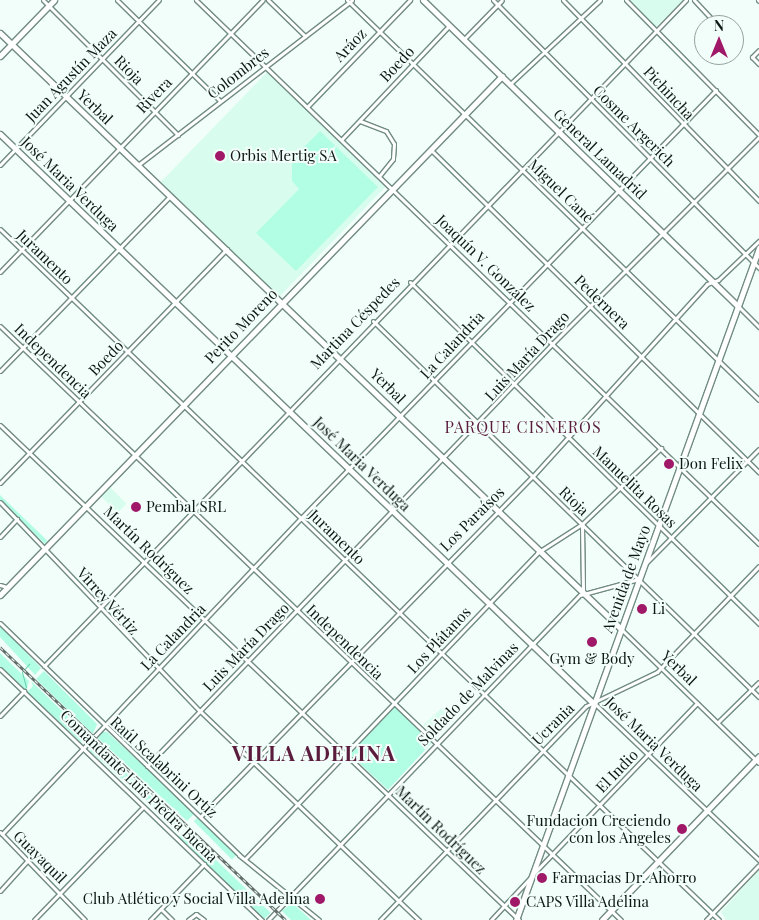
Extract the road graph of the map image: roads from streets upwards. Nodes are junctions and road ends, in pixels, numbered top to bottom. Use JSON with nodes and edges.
{"nodes":[{"id":1,"x":43,"y":0,"type":"edge"},
{"id":2,"x":54,"y":0,"type":"edge"},
{"id":3,"x":118,"y":0,"type":"edge"},
{"id":4,"x":159,"y":0,"type":"edge"},
{"id":5,"x":196,"y":0,"type":"edge"},
{"id":6,"x":263,"y":0,"type":"edge"},
{"id":7,"x":268,"y":0,"type":"edge"},
{"id":8,"x":410,"y":0,"type":"edge"},
{"id":9,"x":423,"y":0,"type":"edge"},
{"id":10,"x":493,"y":0,"type":"edge"},
{"id":11,"x":502,"y":0,"type":"edge"},
{"id":12,"x":562,"y":0,"type":"edge"},
{"id":13,"x":600,"y":0,"type":"edge"},
{"id":14,"x":626,"y":0,"type":"edge"},
{"id":15,"x":686,"y":0,"type":"edge"},
{"id":16,"x":694,"y":0,"type":"edge"},
{"id":17,"x":349,"y":1,"type":"edge"},
{"id":18,"x":497,"y":4,"type":"junction"},
{"id":19,"x":49,"y":5,"type":"junction"},
{"id":20,"x":708,"y":15,"type":"edge"},
{"id":21,"x":581,"y":18,"type":"junction"},
{"id":22,"x":140,"y":21,"type":"junction"},
{"id":23,"x":449,"y":25,"type":"junction"},
{"id":24,"x":380,"y":31,"type":"junction"},
{"id":25,"x":656,"y":31,"type":"junction"},
{"id":26,"x":0,"y":33,"type":"edge"},
{"id":27,"x":232,"y":34,"type":"junction"},
{"id":28,"x":305,"y":36,"type":"junction"},
{"id":29,"x":464,"y":39,"type":"junction"},
{"id":30,"x":11,"y":44,"type":"junction"},
{"id":31,"x":759,"y":50,"type":"edge"},
{"id":32,"x":544,"y":51,"type":"junction"},
{"id":33,"x":0,"y":56,"type":"edge"},
{"id":34,"x":102,"y":59,"type":"junction"},
{"id":35,"x":625,"y":62,"type":"junction"},
{"id":36,"x":412,"y":64,"type":"junction"},
{"id":37,"x":759,"y":64,"type":"edge"},
{"id":38,"x":266,"y":66,"type":"junction"},
{"id":39,"x":193,"y":72,"type":"junction"},
{"id":40,"x":502,"y":76,"type":"junction"},
{"id":41,"x":510,"y":84,"type":"junction"},
{"id":42,"x":716,"y":90,"type":"junction"},
{"id":43,"x":66,"y":96,"type":"junction"},
{"id":44,"x":590,"y":98,"type":"junction"},
{"id":45,"x":220,"y":101,"type":"junction"},
{"id":46,"x":307,"y":106,"type":"junction"},
{"id":47,"x":154,"y":112,"type":"junction"},
{"id":48,"x":464,"y":114,"type":"junction"},
{"id":49,"x":360,"y":121,"type":"junction"},
{"id":50,"x":683,"y":124,"type":"junction"},
{"id":51,"x":558,"y":130,"type":"junction"},
{"id":52,"x":0,"y":134,"type":"edge"},
{"id":53,"x":178,"y":135,"type":"junction"},
{"id":54,"x":759,"y":136,"type":"edge"},
{"id":55,"x":342,"y":140,"type":"junction"},
{"id":56,"x":119,"y":148,"type":"junction"},
{"id":57,"x":16,"y":149,"type":"junction"},
{"id":58,"x":430,"y":149,"type":"junction"},
{"id":59,"x":650,"y":158,"type":"junction"},
{"id":60,"x":0,"y":165,"type":"edge"},
{"id":61,"x":138,"y":166,"type":"junction"},
{"id":62,"x":522,"y":168,"type":"junction"},
{"id":63,"x":727,"y":169,"type":"junction"},
{"id":64,"x":379,"y":176,"type":"junction"},
{"id":65,"x":392,"y":188,"type":"junction"},
{"id":66,"x":618,"y":189,"type":"junction"},
{"id":67,"x":170,"y":195,"type":"junction"},
{"id":68,"x":69,"y":200,"type":"junction"},
{"id":69,"x":693,"y":201,"type":"junction"},
{"id":70,"x":759,"y":201,"type":"edge"},
{"id":71,"x":486,"y":204,"type":"junction"},
{"id":72,"x":582,"y":227,"type":"junction"},
{"id":73,"x":0,"y":229,"type":"edge"},
{"id":74,"x":662,"y":232,"type":"junction"},
{"id":75,"x":759,"y":241,"type":"edge"},
{"id":76,"x":449,"y":242,"type":"junction"},
{"id":77,"x":119,"y":248,"type":"junction"},
{"id":78,"x":759,"y":248,"type":"edge"},
{"id":79,"x":227,"y":249,"type":"junction"},
{"id":80,"x":22,"y":250,"type":"junction"},
{"id":81,"x":745,"y":254,"type":"junction"},
{"id":82,"x":754,"y":262,"type":"junction"},
{"id":83,"x":546,"y":263,"type":"junction"},
{"id":84,"x":759,"y":268,"type":"edge"},
{"id":85,"x":625,"y":271,"type":"junction"},
{"id":86,"x":0,"y":272,"type":"edge"},
{"id":87,"x":410,"y":282,"type":"junction"},
{"id":88,"x":714,"y":282,"type":"junction"},
{"id":89,"x":71,"y":298,"type":"junction"},
{"id":90,"x":282,"y":301,"type":"junction"},
{"id":91,"x":509,"y":301,"type":"junction"},
{"id":92,"x":176,"y":302,"type":"junction"},
{"id":93,"x":590,"y":306,"type":"junction"},
{"id":94,"x":738,"y":306,"type":"junction"},
{"id":95,"x":675,"y":318,"type":"junction"},
{"id":96,"x":373,"y":321,"type":"junction"},
{"id":97,"x":0,"y":326,"type":"edge"},
{"id":98,"x":759,"y":327,"type":"edge"},
{"id":99,"x":470,"y":342,"type":"junction"},
{"id":100,"x":553,"y":343,"type":"junction"},
{"id":101,"x":23,"y":348,"type":"junction"},
{"id":102,"x":128,"y":352,"type":"junction"},
{"id":103,"x":230,"y":355,"type":"junction"},
{"id":104,"x":639,"y":355,"type":"junction"},
{"id":105,"x":340,"y":356,"type":"junction"},
{"id":106,"x":719,"y":360,"type":"junction"},
{"id":107,"x":0,"y":371,"type":"edge"},
{"id":108,"x":434,"y":380,"type":"junction"},
{"id":109,"x":515,"y":386,"type":"junction"},
{"id":110,"x":604,"y":393,"type":"junction"},
{"id":111,"x":759,"y":400,"type":"edge"},
{"id":112,"x":79,"y":402,"type":"junction"},
{"id":113,"x":182,"y":404,"type":"junction"},
{"id":114,"x":287,"y":409,"type":"junction"},
{"id":115,"x":699,"y":413,"type":"junction"},
{"id":116,"x":400,"y":415,"type":"junction"},
{"id":117,"x":478,"y":423,"type":"junction"},
{"id":118,"x":0,"y":425,"type":"edge"},
{"id":119,"x":567,"y":438,"type":"junction"},
{"id":120,"x":661,"y":448,"type":"junction"},
{"id":121,"x":759,"y":449,"type":"edge"},
{"id":122,"x":29,"y":453,"type":"junction"},
{"id":123,"x":134,"y":455,"type":"junction"},
{"id":124,"x":444,"y":457,"type":"junction"},
{"id":125,"x":239,"y":459,"type":"junction"},
{"id":126,"x":748,"y":460,"type":"junction"},
{"id":127,"x":680,"y":466,"type":"junction"},
{"id":128,"x":349,"y":467,"type":"junction"},
{"id":129,"x":759,"y":472,"type":"edge"},
{"id":130,"x":532,"y":476,"type":"junction"},
{"id":131,"x":0,"y":483,"type":"edge"},
{"id":132,"x":619,"y":489,"type":"junction"},
{"id":133,"x":712,"y":498,"type":"junction"},
{"id":134,"x":0,"y":502,"type":"edge"},
{"id":135,"x":86,"y":506,"type":"junction"},
{"id":136,"x":497,"y":509,"type":"junction"},
{"id":137,"x":191,"y":510,"type":"junction"},
{"id":138,"x":392,"y":510,"type":"junction"},
{"id":139,"x":300,"y":518,"type":"junction"},
{"id":140,"x":17,"y":519,"type":"junction"},
{"id":141,"x":582,"y":524,"type":"junction"},
{"id":142,"x":659,"y":527,"type":"junction"},
{"id":143,"x":0,"y":537,"type":"edge"},
{"id":144,"x":672,"y":538,"type":"junction"},
{"id":145,"x":759,"y":544,"type":"edge"},
{"id":146,"x":47,"y":547,"type":"junction"},
{"id":147,"x":540,"y":551,"type":"junction"},
{"id":148,"x":143,"y":558,"type":"junction"},
{"id":149,"x":345,"y":560,"type":"junction"},
{"id":150,"x":446,"y":561,"type":"junction"},
{"id":151,"x":645,"y":564,"type":"junction"},
{"id":152,"x":759,"y":566,"type":"edge"},
{"id":153,"x":254,"y":570,"type":"junction"},
{"id":154,"x":639,"y":579,"type":"junction"},
{"id":155,"x":0,"y":585,"type":"edge"},
{"id":156,"x":7,"y":587,"type":"junction"},
{"id":157,"x":583,"y":592,"type":"junction"},
{"id":158,"x":0,"y":595,"type":"edge"},
{"id":159,"x":729,"y":595,"type":"junction"},
{"id":160,"x":489,"y":602,"type":"junction"},
{"id":161,"x":96,"y":607,"type":"junction"},
{"id":162,"x":296,"y":611,"type":"junction"},
{"id":163,"x":398,"y":612,"type":"junction"},
{"id":164,"x":205,"y":620,"type":"junction"},
{"id":165,"x":0,"y":623,"type":"edge"},
{"id":166,"x":759,"y":624,"type":"edge"},
{"id":167,"x":621,"y":629,"type":"junction"},
{"id":168,"x":694,"y":634,"type":"junction"},
{"id":169,"x":532,"y":643,"type":"junction"},
{"id":170,"x":442,"y":654,"type":"junction"},
{"id":171,"x":349,"y":662,"type":"junction"},
{"id":172,"x":246,"y":663,"type":"junction"},
{"id":173,"x":44,"y":666,"type":"junction"},
{"id":174,"x":0,"y":669,"type":"edge"},
{"id":175,"x":158,"y":669,"type":"junction"},
{"id":176,"x":661,"y":669,"type":"junction"},
{"id":177,"x":759,"y":682,"type":"edge"},
{"id":178,"x":751,"y":690,"type":"junction"},
{"id":179,"x":24,"y":692,"type":"junction"},
{"id":180,"x":485,"y":695,"type":"junction"},
{"id":181,"x":759,"y":697,"type":"edge"},
{"id":182,"x":594,"y":703,"type":"junction"},
{"id":183,"x":697,"y":703,"type":"junction"},
{"id":184,"x":394,"y":704,"type":"junction"},
{"id":185,"x":200,"y":711,"type":"junction"},
{"id":186,"x":301,"y":714,"type":"junction"},
{"id":187,"x":0,"y":716,"type":"edge"},
{"id":188,"x":718,"y":722,"type":"junction"},
{"id":189,"x":103,"y":725,"type":"junction"},
{"id":190,"x":436,"y":744,"type":"junction"},
{"id":191,"x":83,"y":749,"type":"junction"},
{"id":192,"x":542,"y":750,"type":"junction"},
{"id":193,"x":346,"y":754,"type":"junction"},
{"id":194,"x":648,"y":756,"type":"junction"},
{"id":195,"x":758,"y":760,"type":"edge"},
{"id":196,"x":253,"y":764,"type":"junction"},
{"id":197,"x":148,"y":766,"type":"junction"},
{"id":198,"x":568,"y":775,"type":"junction"},
{"id":199,"x":388,"y":794,"type":"junction"},
{"id":200,"x":496,"y":801,"type":"junction"},
{"id":201,"x":298,"y":806,"type":"junction"},
{"id":202,"x":600,"y":806,"type":"junction"},
{"id":203,"x":142,"y":808,"type":"junction"},
{"id":204,"x":706,"y":812,"type":"junction"},
{"id":205,"x":201,"y":816,"type":"junction"},
{"id":206,"x":1,"y":833,"type":"edge"},
{"id":207,"x":340,"y":845,"type":"junction"},
{"id":208,"x":543,"y":845,"type":"junction"},
{"id":209,"x":447,"y":852,"type":"junction"},
{"id":210,"x":552,"y":855,"type":"junction"},
{"id":211,"x":245,"y":859,"type":"junction"},
{"id":212,"x":28,"y":860,"type":"junction"},
{"id":213,"x":759,"y":860,"type":"edge"},
{"id":214,"x":658,"y":861,"type":"junction"},
{"id":215,"x":204,"y":864,"type":"junction"},
{"id":216,"x":759,"y":865,"type":"edge"},
{"id":217,"x":533,"y":874,"type":"junction"},
{"id":218,"x":0,"y":892,"type":"edge"},
{"id":219,"x":60,"y":893,"type":"junction"},
{"id":220,"x":290,"y":896,"type":"junction"},
{"id":221,"x":399,"y":901,"type":"junction"},
{"id":222,"x":504,"y":906,"type":"junction"},
{"id":223,"x":161,"y":909,"type":"junction"},
{"id":224,"x":611,"y":910,"type":"junction"},
{"id":225,"x":713,"y":914,"type":"junction"},
{"id":226,"x":517,"y":919,"type":"edge"},
{"id":227,"x":34,"y":920,"type":"edge"},
{"id":228,"x":85,"y":920,"type":"edge"},
{"id":229,"x":150,"y":920,"type":"edge"},
{"id":230,"x":172,"y":920,"type":"edge"},
{"id":231,"x":188,"y":920,"type":"edge"},
{"id":232,"x":204,"y":920,"type":"edge"},
{"id":233,"x":262,"y":920,"type":"edge"},
{"id":234,"x":268,"y":920,"type":"edge"},
{"id":235,"x":319,"y":920,"type":"edge"},
{"id":236,"x":380,"y":920,"type":"edge"},
{"id":237,"x":419,"y":920,"type":"edge"},
{"id":238,"x":491,"y":920,"type":"edge"},
{"id":239,"x":602,"y":920,"type":"edge"},
{"id":240,"x":621,"y":920,"type":"edge"},
{"id":241,"x":706,"y":920,"type":"edge"},
{"id":242,"x":720,"y":920,"type":"edge"}],
"edges":[{"from":1,"to":19,"type":"street","name":"Rioja"},
{"from":2,"to":19,"type":"street"},
{"from":3,"to":22,"type":"street"},
{"from":4,"to":22,"type":"street","name":"Juan Agustín Maza"},
{"from":5,"to":27,"type":"street","name":"Joaquín V. González"},
{"from":6,"to":27,"type":"street","name":"Rivera"},
{"from":7,"to":28,"type":"street"},
{"from":8,"to":24,"type":"street","name":"Aráoz"},
{"from":9,"to":23,"type":"street","name":"General Lamadrid"},
{"from":10,"to":18,"type":"street","name":"Cosme Argerich"},
{"from":11,"to":18,"type":"street"},
{"from":12,"to":21,"type":"street","name":"Pichincha"},
{"from":13,"to":21,"type":"street"},
{"from":14,"to":25,"type":"street"},
{"from":15,"to":25,"type":"street","name":"Martina Céspedes"},
{"from":16,"to":20,"type":"street"},
{"from":17,"to":24,"type":"street","name":"Miguel Cané"},
{"from":17,"to":28,"type":"street","name":"Colombres"},
{"from":18,"to":29,"type":"street"},
{"from":18,"to":32,"type":"street","name":"Cosme Argerich"},
{"from":19,"to":30,"type":"street"},
{"from":19,"to":34,"type":"street","name":"Rioja"},
{"from":21,"to":32,"type":"street"},
{"from":21,"to":35,"type":"street","name":"Pichincha"},
{"from":22,"to":34,"type":"street","name":"Juan Agustín Maza"},
{"from":22,"to":39,"type":"street"},
{"from":23,"to":29,"type":"street","name":"General Lamadrid"},
{"from":23,"to":36,"type":"street","name":"Boedo"},
{"from":24,"to":36,"type":"street","name":"Miguel Cané"},
{"from":24,"to":46,"type":"street","name":"Aráoz"},
{"from":25,"to":35,"type":"street","name":"Martina Céspedes"},
{"from":25,"to":42,"type":"street"},
{"from":26,"to":30,"type":"street","name":"Yerbal"},
{"from":27,"to":38,"type":"street","name":"Joaquín V. González"},
{"from":27,"to":39,"type":"street","name":"Rivera"},
{"from":28,"to":38,"type":"street","name":"Colombres"},
{"from":29,"to":40,"type":"street","name":"General Lamadrid"},
{"from":30,"to":33,"type":"street"},
{"from":30,"to":43,"type":"street","name":"Yerbal"},
{"from":31,"to":37,"type":"street"},
{"from":32,"to":41,"type":"street"},
{"from":32,"to":44,"type":"street","name":"Cosme Argerich"},
{"from":34,"to":43,"type":"street","name":"Juan Agustín Maza"},
{"from":34,"to":47,"type":"street","name":"Rioja"},
{"from":35,"to":44,"type":"street","name":"Martina Céspedes"},
{"from":35,"to":50,"type":"street","name":"Pichincha"},
{"from":36,"to":48,"type":"street","name":"Miguel Cané"},
{"from":36,"to":49,"type":"street","name":"Boedo"},
{"from":38,"to":45,"type":"street","name":"Colombres"},
{"from":38,"to":46,"type":"street","name":"Joaquín V. González"},
{"from":39,"to":45,"type":"street"},
{"from":39,"to":47,"type":"street","name":"Rivera"},
{"from":40,"to":41,"type":"street","name":"General Lamadrid"},
{"from":40,"to":48,"type":"street","name":"Perito Moreno"},
{"from":41,"to":51,"type":"street","name":"General Lamadrid"},
{"from":42,"to":50,"type":"street","name":"La Calandria"},
{"from":42,"to":54,"type":"street"},
{"from":43,"to":56,"type":"street","name":"Yerbal"},
{"from":43,"to":57,"type":"street","name":"Juan Agustín Maza"},
{"from":44,"to":51,"type":"street","name":"Martina Céspedes"},
{"from":44,"to":59,"type":"street","name":"Cosme Argerich"},
{"from":45,"to":53,"type":"street","name":"Colombres"},
{"from":46,"to":55,"type":"street","name":"Joaquín V. González"},
{"from":47,"to":53,"type":"street","name":"Rioja"},
{"from":47,"to":56,"type":"street","name":"Rivera"},
{"from":48,"to":58,"type":"street","name":"Perito Moreno"},
{"from":48,"to":62,"type":"street","name":"Miguel Cané"},
{"from":49,"to":55,"type":"street","name":"Boedo"},
{"from":49,"to":64,"type":"street"},
{"from":50,"to":59,"type":"street","name":"La Calandria"},
{"from":50,"to":63,"type":"street","name":"Pichincha"},
{"from":51,"to":62,"type":"street","name":"Martina Céspedes"},
{"from":51,"to":66,"type":"street","name":"General Lamadrid"},
{"from":52,"to":57,"type":"street","name":"José Maria Verduga"},
{"from":53,"to":61,"type":"street","name":"Colombres"},
{"from":54,"to":63,"type":"street","name":"Luis María Drago"},
{"from":55,"to":64,"type":"street","name":"Joaquín V. González"},
{"from":56,"to":61,"type":"street","name":"Yerbal"},
{"from":56,"to":68,"type":"street","name":"Rivera"},
{"from":57,"to":60,"type":"street","name":"Juan Agustín Maza"},
{"from":57,"to":68,"type":"street","name":"José Maria Verduga"},
{"from":58,"to":65,"type":"street","name":"Perito Moreno"},
{"from":58,"to":71,"type":"street","name":"Pedernera"},
{"from":59,"to":66,"type":"street","name":"La Calandria"},
{"from":59,"to":69,"type":"street","name":"Cosme Argerich"},
{"from":61,"to":67,"type":"street","name":"Yerbal"},
{"from":62,"to":71,"type":"street","name":"Martina Céspedes"},
{"from":62,"to":72,"type":"street","name":"Miguel Cané"},
{"from":63,"to":69,"type":"street","name":"Luis María Drago"},
{"from":63,"to":70,"type":"street","name":"Pichincha"},
{"from":64,"to":65,"type":"street","name":"Joaquín V. González"},
{"from":65,"to":76,"type":"street","name":"Joaquín V. González"},
{"from":65,"to":90,"type":"street","name":"Perito Moreno"},
{"from":66,"to":72,"type":"street","name":"La Calandria"},
{"from":66,"to":74,"type":"street","name":"General Lamadrid"},
{"from":67,"to":77,"type":"street"},
{"from":67,"to":79,"type":"street","name":"Yerbal"},
{"from":68,"to":77,"type":"street","name":"José Maria Verduga"},
{"from":68,"to":80,"type":"street","name":"Rivera"},
{"from":69,"to":74,"type":"street","name":"Luis María Drago"},
{"from":69,"to":81,"type":"street","name":"Cosme Argerich"},
{"from":71,"to":76,"type":"street","name":"Martina Céspedes"},
{"from":71,"to":83,"type":"street","name":"Pedernera"},
{"from":72,"to":83,"type":"street","name":"La Calandria"},
{"from":72,"to":85,"type":"street","name":"Miguel Cané"},
{"from":73,"to":80,"type":"street","name":"Juramento"},
{"from":74,"to":85,"type":"street","name":"Luis María Drago"},
{"from":74,"to":88,"type":"street","name":"General Lamadrid"},
{"from":75,"to":81,"type":"street","name":"Los Paraísos"},
{"from":76,"to":87,"type":"street","name":"Martina Céspedes"},
{"from":76,"to":91,"type":"street","name":"Joaquín V. González"},
{"from":77,"to":89,"type":"street"},
{"from":77,"to":92,"type":"street","name":"José Maria Verduga"},
{"from":78,"to":82,"type":"street","name":"Avenida de Mayo"},
{"from":79,"to":90,"type":"street","name":"Yerbal"},
{"from":79,"to":92,"type":"street","name":"Boedo"},
{"from":80,"to":86,"type":"street","name":"Rivera"},
{"from":80,"to":89,"type":"street","name":"Juramento"},
{"from":81,"to":82,"type":"street","name":"Cosme Argerich"},
{"from":81,"to":88,"type":"street","name":"Los Paraísos"},
{"from":82,"to":84,"type":"street","name":"Cosme Argerich"},
{"from":82,"to":94,"type":"street","name":"Avenida de Mayo"},
{"from":83,"to":91,"type":"street","name":"La Calandria"},
{"from":83,"to":93,"type":"street","name":"Pedernera"},
{"from":85,"to":93,"type":"street","name":"Luis María Drago"},
{"from":85,"to":95,"type":"street","name":"Miguel Cané"},
{"from":87,"to":96,"type":"street","name":"Martina Céspedes"},
{"from":87,"to":99,"type":"street","name":"Manuelita Rosas"},
{"from":88,"to":94,"type":"street","name":"General Lamadrid"},
{"from":88,"to":95,"type":"street","name":"Los Paraísos"},
{"from":89,"to":101,"type":"street"},
{"from":89,"to":102,"type":"street","name":"Juramento"},
{"from":90,"to":103,"type":"street","name":"Perito Moreno"},
{"from":90,"to":105,"type":"street","name":"Yerbal"},
{"from":91,"to":99,"type":"street","name":"La Calandria"},
{"from":91,"to":100,"type":"street","name":"Joaquín V. González"},
{"from":92,"to":102,"type":"street","name":"Boedo"},
{"from":92,"to":103,"type":"street","name":"José Maria Verduga"},
{"from":93,"to":100,"type":"street","name":"Luis María Drago"},
{"from":93,"to":104,"type":"street","name":"Pedernera"},
{"from":94,"to":98,"type":"street","name":"General Lamadrid"},
{"from":94,"to":106,"type":"street","name":"Avenida de Mayo"},
{"from":95,"to":104,"type":"street","name":"Los Paraísos"},
{"from":95,"to":106,"type":"street","name":"Miguel Cané"},
{"from":96,"to":105,"type":"street","name":"Martina Céspedes"},
{"from":96,"to":108,"type":"street","name":"Rioja"},
{"from":97,"to":101,"type":"street","name":"Independencia"},
{"from":99,"to":108,"type":"street","name":"La Calandria"},
{"from":99,"to":109,"type":"street","name":"Manuelita Rosas"},
{"from":100,"to":109,"type":"street","name":"Luis María Drago"},
{"from":100,"to":110,"type":"street","name":"Joaquín V. González"},
{"from":101,"to":107,"type":"street"},
{"from":101,"to":112,"type":"street","name":"Independencia"},
{"from":102,"to":112,"type":"street","name":"Boedo"},
{"from":102,"to":113,"type":"street","name":"Juramento"},
{"from":103,"to":113,"type":"street","name":"Perito Moreno"},
{"from":103,"to":114,"type":"street","name":"José Maria Verduga"},
{"from":104,"to":110,"type":"street","name":"Los Paraísos"},
{"from":104,"to":115,"type":"street","name":"Pedernera"},
{"from":105,"to":114,"type":"street","name":"Martina Céspedes"},
{"from":105,"to":116,"type":"street","name":"Yerbal"},
{"from":106,"to":111,"type":"street","name":"Miguel Cané"},
{"from":106,"to":115,"type":"street","name":"Avenida de Mayo"},
{"from":108,"to":116,"type":"street","name":"La Calandria"},
{"from":108,"to":117,"type":"street","name":"Rioja"},
{"from":109,"to":117,"type":"street","name":"Luis María Drago"},
{"from":109,"to":119,"type":"street","name":"Manuelita Rosas"},
{"from":110,"to":119,"type":"street","name":"Los Paraísos"},
{"from":110,"to":120,"type":"street","name":"Joaquín V. González"},
{"from":112,"to":122,"type":"street","name":"Boedo"},
{"from":112,"to":123,"type":"street","name":"Independencia"},
{"from":113,"to":123,"type":"street","name":"Perito Moreno"},
{"from":113,"to":125,"type":"street","name":"Juramento"},
{"from":114,"to":125,"type":"street","name":"Martina Céspedes"},
{"from":114,"to":128,"type":"street","name":"José Maria Verduga"},
{"from":115,"to":126,"type":"street","name":"Pedernera"},
{"from":115,"to":127,"type":"street","name":"Avenida de Mayo"},
{"from":116,"to":124,"type":"street","name":"Yerbal"},
{"from":116,"to":128,"type":"street","name":"La Calandria"},
{"from":117,"to":124,"type":"street","name":"Luis María Drago"},
{"from":117,"to":130,"type":"street","name":"Rioja"},
{"from":118,"to":122,"type":"street","name":"Martín Rodríguez"},
{"from":119,"to":130,"type":"street","name":"Los Paraísos"},
{"from":119,"to":132,"type":"street","name":"Manuelita Rosas"},
{"from":120,"to":127,"type":"street","name":"Joaquín V. González"},
{"from":120,"to":132,"type":"street","name":"Los Plátanos"},
{"from":121,"to":126,"type":"street"},
{"from":122,"to":131,"type":"street","name":"Boedo"},
{"from":122,"to":135,"type":"street","name":"Martín Rodríguez"},
{"from":123,"to":135,"type":"street","name":"Perito Moreno"},
{"from":123,"to":137,"type":"street","name":"Independencia"},
{"from":124,"to":136,"type":"street","name":"Yerbal"},
{"from":124,"to":138,"type":"street","name":"Luis María Drago"},
{"from":125,"to":137,"type":"street","name":"Martina Céspedes"},
{"from":125,"to":139,"type":"street","name":"Juramento"},
{"from":126,"to":129,"type":"street","name":"Pedernera"},
{"from":126,"to":133,"type":"street"},
{"from":127,"to":133,"type":"street","name":"Joaquín V. González"},
{"from":127,"to":142,"type":"street","name":"Avenida de Mayo"},
{"from":128,"to":138,"type":"street","name":"José Maria Verduga"},
{"from":128,"to":139,"type":"street","name":"La Calandria"},
{"from":130,"to":136,"type":"street","name":"Los Paraísos"},
{"from":130,"to":141,"type":"street","name":"Rioja"},
{"from":132,"to":141,"type":"street","name":"Los Plátanos"},
{"from":132,"to":142,"type":"street","name":"Manuelita Rosas"},
{"from":133,"to":144,"type":"street"},
{"from":133,"to":145,"type":"street","name":"Joaquín V. González"},
{"from":134,"to":140,"type":"street","name":"Virrey Vértiz"},
{"from":135,"to":146,"type":"street","name":"Perito Moreno"},
{"from":135,"to":148,"type":"street","name":"Martín Rodríguez"},
{"from":136,"to":147,"type":"street","name":"Yerbal"},
{"from":136,"to":150,"type":"street","name":"Los Paraísos"},
{"from":137,"to":148,"type":"street","name":"Martina Céspedes"},
{"from":137,"to":153,"type":"street","name":"Independencia"},
{"from":138,"to":149,"type":"street","name":"Luis María Drago"},
{"from":138,"to":150,"type":"street","name":"José Maria Verduga"},
{"from":139,"to":149,"type":"street","name":"Juramento"},
{"from":139,"to":153,"type":"street","name":"La Calandria"},
{"from":140,"to":143,"type":"street"},
{"from":140,"to":146,"type":"street","name":"Virrey Vértiz"},
{"from":141,"to":147,"type":"street","name":"Los Plátanos"},
{"from":141,"to":154,"type":"street","name":"Rioja"},
{"from":141,"to":157,"type":"street"},
{"from":142,"to":144,"type":"street","name":"Manuelita Rosas"},
{"from":142,"to":151,"type":"street","name":"Avenida de Mayo"},
{"from":144,"to":151,"type":"street"},
{"from":144,"to":159,"type":"street","name":"Manuelita Rosas"},
{"from":146,"to":156,"type":"street","name":"Perito Moreno"},
{"from":146,"to":161,"type":"street","name":"Virrey Vértiz"},
{"from":147,"to":157,"type":"street","name":"Yerbal"},
{"from":147,"to":160,"type":"street","name":"Los Plátanos"},
{"from":148,"to":161,"type":"street","name":"Martina Céspedes"},
{"from":148,"to":164,"type":"street","name":"Martín Rodríguez"},
{"from":149,"to":162,"type":"street","name":"Luis María Drago"},
{"from":149,"to":163,"type":"street","name":"Juramento"},
{"from":150,"to":160,"type":"street","name":"José Maria Verduga"},
{"from":150,"to":163,"type":"street","name":"Los Paraísos"},
{"from":151,"to":154,"type":"street","name":"Avenida de Mayo"},
{"from":152,"to":159,"type":"street","name":"Ucrania"},
{"from":153,"to":162,"type":"street","name":"Independencia"},
{"from":153,"to":164,"type":"street","name":"La Calandria"},
{"from":154,"to":157,"type":"street"},
{"from":154,"to":167,"type":"street","name":"Avenida de Mayo"},
{"from":154,"to":168,"type":"street","name":"Rioja"},
{"from":155,"to":156,"type":"street"},
{"from":156,"to":158,"type":"street","name":"Perito Moreno"},
{"from":157,"to":167,"type":"street","name":"Yerbal"},
{"from":157,"to":169,"type":"street","name":"Soldado de Malvinas"},
{"from":159,"to":166,"type":"street","name":"Manuelita Rosas"},
{"from":159,"to":168,"type":"street","name":"Ucrania"},
{"from":160,"to":169,"type":"street","name":"José Maria Verduga"},
{"from":160,"to":170,"type":"street","name":"Los Plátanos"},
{"from":161,"to":173,"type":"street","name":"Martina Céspedes"},
{"from":161,"to":175,"type":"street","name":"Virrey Vértiz"},
{"from":162,"to":171,"type":"street","name":"Independencia"},
{"from":162,"to":172,"type":"street","name":"Luis María Drago"},
{"from":163,"to":170,"type":"street","name":"Juramento"},
{"from":163,"to":171,"type":"street","name":"Los Paraísos"},
{"from":164,"to":172,"type":"street","name":"Martín Rodríguez"},
{"from":164,"to":175,"type":"street","name":"La Calandria"},
{"from":165,"to":173,"type":"street","name":"Raúl Scalabrini Ortíz"},
{"from":167,"to":176,"type":"street","name":"Yerbal"},
{"from":167,"to":182,"type":"street","name":"Avenida de Mayo"},
{"from":168,"to":176,"type":"street","name":"Ucrania"},
{"from":168,"to":178,"type":"street","name":"Rioja"},
{"from":169,"to":180,"type":"street","name":"Soldado de Malvinas"},
{"from":169,"to":182,"type":"street","name":"José Maria Verduga"},
{"from":170,"to":180,"type":"street","name":"Juramento"},
{"from":170,"to":184,"type":"street","name":"Los Plátanos"},
{"from":171,"to":184,"type":"street","name":"Independencia"},
{"from":171,"to":186,"type":"street","name":"Los Paraísos"},
{"from":172,"to":185,"type":"street","name":"Luis María Drago"},
{"from":172,"to":186,"type":"street","name":"Martín Rodríguez"},
{"from":173,"to":189,"type":"street","name":"Raúl Scalabrini Ortíz"},
{"from":174,"to":179,"type":"street","name":"Comandante Luis Piedra Buena"},
{"from":175,"to":185,"type":"street","name":"Virrey Vértiz"},
{"from":175,"to":189,"type":"street","name":"La Calandria"},
{"from":176,"to":182,"type":"street","name":"Ucrania"},
{"from":176,"to":183,"type":"street","name":"Yerbal"},
{"from":177,"to":178,"type":"street"},
{"from":178,"to":181,"type":"street","name":"Rioja"},
{"from":178,"to":188,"type":"street"},
{"from":179,"to":187,"type":"street"},
{"from":179,"to":191,"type":"street","name":"Comandante Luis Piedra Buena"},
{"from":180,"to":190,"type":"street","name":"Soldado de Malvinas"},
{"from":180,"to":192,"type":"street","name":"Juramento"},
{"from":182,"to":192,"type":"street","name":"Ucrania"},
{"from":182,"to":194,"type":"street","name":"José Maria Verduga"},
{"from":182,"to":198,"type":"street","name":"Avenida de Mayo"},
{"from":183,"to":188,"type":"street","name":"Yerbal"},
{"from":183,"to":194,"type":"street","name":"El Indio"},
{"from":184,"to":190,"type":"street","name":"Independencia"},
{"from":184,"to":193,"type":"street","name":"Los Plátanos"},
{"from":185,"to":196,"type":"street","name":"Virrey Vértiz"},
{"from":185,"to":197,"type":"street","name":"Luis María Drago"},
{"from":186,"to":193,"type":"street","name":"Martín Rodríguez"},
{"from":186,"to":196,"type":"street","name":"Los Paraísos"},
{"from":188,"to":195,"type":"street","name":"Yerbal"},
{"from":189,"to":191,"type":"street","name":"La Calandria"},
{"from":189,"to":197,"type":"street","name":"Raúl Scalabrini Ortíz"},
{"from":190,"to":199,"type":"street","name":"Soldado de Malvinas"},
{"from":190,"to":200,"type":"street","name":"Independencia"},
{"from":191,"to":203,"type":"street","name":"Comandante Luis Piedra Buena"},
{"from":191,"to":206,"type":"street"},
{"from":192,"to":198,"type":"street","name":"Juramento"},
{"from":192,"to":200,"type":"street","name":"Ucrania"},
{"from":193,"to":199,"type":"street","name":"Martín Rodríguez"},
{"from":193,"to":201,"type":"street","name":"Los Plátanos"},
{"from":194,"to":202,"type":"street","name":"El Indio"},
{"from":194,"to":204,"type":"street","name":"José Maria Verduga"},
{"from":195,"to":204,"type":"street"},
{"from":196,"to":201,"type":"street","name":"Virrey Vértiz"},
{"from":196,"to":205,"type":"street","name":"Los Paraísos"},
{"from":197,"to":205,"type":"street","name":"Raúl Scalabrini Ortíz"},
{"from":198,"to":202,"type":"street","name":"Juramento"},
{"from":198,"to":208,"type":"street","name":"Avenida de Mayo"},
{"from":199,"to":207,"type":"street","name":"Soldado de Malvinas"},
{"from":199,"to":209,"type":"street","name":"Martín Rodríguez"},
{"from":200,"to":208,"type":"street","name":"Independencia"},
{"from":200,"to":209,"type":"street","name":"Ucrania"},
{"from":201,"to":207,"type":"street","name":"Virrey Vértiz"},
{"from":201,"to":211,"type":"street","name":"Los Plátanos"},
{"from":202,"to":210,"type":"street","name":"El Indio"},
{"from":202,"to":214,"type":"street","name":"Juramento"},
{"from":203,"to":215,"type":"street","name":"Comandante Luis Piedra Buena"},
{"from":203,"to":219,"type":"street"},
{"from":204,"to":213,"type":"street","name":"José Maria Verduga"},
{"from":204,"to":214,"type":"street"},
{"from":205,"to":211,"type":"street","name":"Raúl Scalabrini Ortíz"},
{"from":206,"to":212,"type":"street","name":"Guayaquil"},
{"from":207,"to":220,"type":"street","name":"Soldado de Malvinas"},
{"from":207,"to":221,"type":"street","name":"Virrey Vértiz"},
{"from":208,"to":210,"type":"street","name":"Independencia"},
{"from":208,"to":217,"type":"street","name":"Avenida de Mayo"},
{"from":209,"to":221,"type":"street","name":"Ucrania"},
{"from":209,"to":222,"type":"street","name":"Martín Rodríguez"},
{"from":210,"to":217,"type":"street","name":"El Indio"},
{"from":210,"to":224,"type":"street","name":"Independencia"},
{"from":211,"to":220,"type":"street","name":"Raúl Scalabrini Ortíz"},
{"from":212,"to":218,"type":"street"},
{"from":212,"to":219,"type":"street","name":"Guayaquil"},
{"from":214,"to":224,"type":"street"},
{"from":214,"to":225,"type":"street","name":"Juramento"},
{"from":215,"to":223,"type":"street"},
{"from":215,"to":233,"type":"street","name":"Comandante Luis Piedra Buena"},
{"from":216,"to":225,"type":"street"},
{"from":217,"to":222,"type":"street","name":"El Indio"},
{"from":217,"to":226,"type":"street","name":"Avenida de Mayo"},
{"from":219,"to":227,"type":"street"},
{"from":219,"to":228,"type":"street","name":"Guayaquil"},
{"from":220,"to":234,"type":"street","name":"Soldado de Malvinas"},
{"from":220,"to":235,"type":"street","name":"Raúl Scalabrini Ortíz"},
{"from":221,"to":236,"type":"street","name":"Ucrania"},
{"from":221,"to":237,"type":"street","name":"Virrey Vértiz"},
{"from":222,"to":226,"type":"street","name":"Martín Rodríguez"},
{"from":222,"to":238,"type":"street","name":"El Indio"},
{"from":223,"to":229,"type":"street"},
{"from":223,"to":230,"type":"street"},
{"from":224,"to":239,"type":"street"},
{"from":224,"to":240,"type":"street","name":"Independencia"},
{"from":225,"to":241,"type":"street"},
{"from":225,"to":242,"type":"street","name":"Juramento"},
{"from":231,"to":232,"type":"street"}]}
